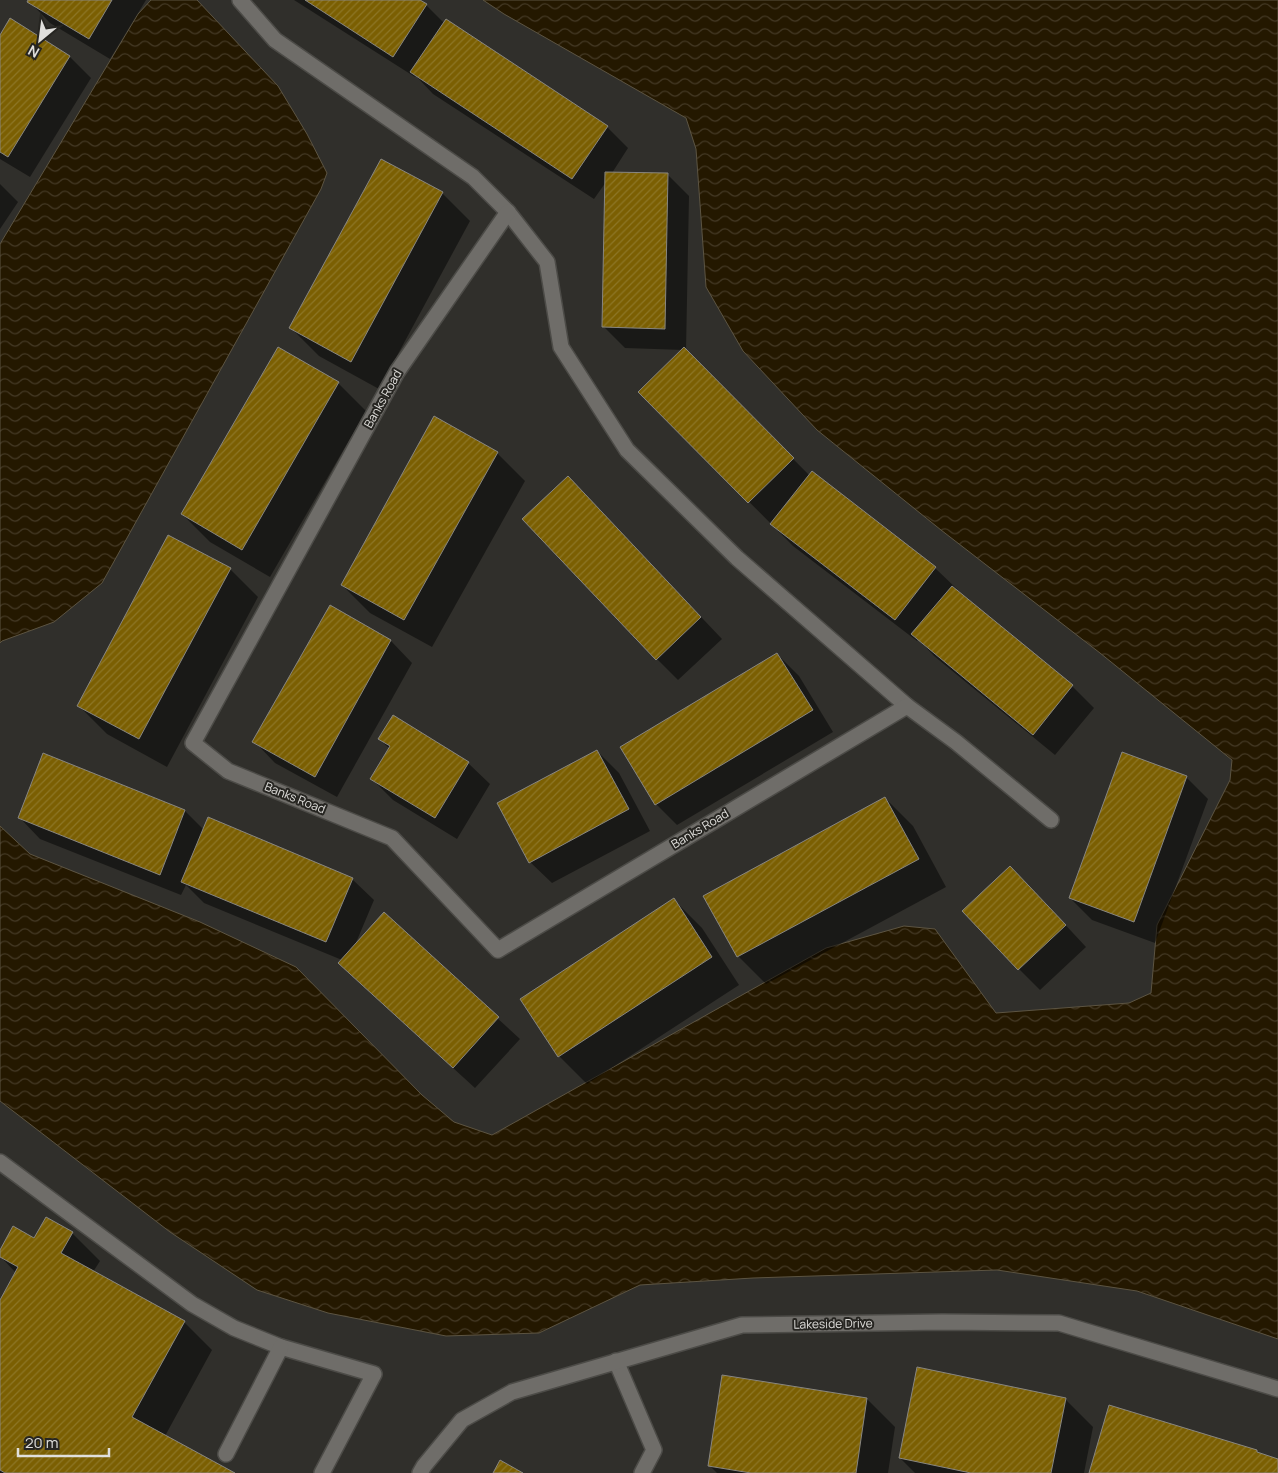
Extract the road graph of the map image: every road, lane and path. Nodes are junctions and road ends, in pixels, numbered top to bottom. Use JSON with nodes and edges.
{"nodes":[{"id":1,"x":240,"y":0,"type":"edge"},
{"id":2,"x":508,"y":212,"type":"junction"},
{"id":3,"x":907,"y":706,"type":"junction"},
{"id":4,"x":1050,"y":820,"type":"dead end"},
{"id":5,"x":0,"y":1162,"type":"edge"},
{"id":6,"x":281,"y":1347,"type":"junction"},
{"id":7,"x":616,"y":1361,"type":"junction"},
{"id":8,"x":1278,"y":1390,"type":"edge"},
{"id":9,"x":226,"y":1454,"type":"dead end"},
{"id":10,"x":322,"y":1473,"type":"edge"},
{"id":11,"x":420,"y":1473,"type":"edge"},
{"id":12,"x":642,"y":1473,"type":"edge"}],
"edges":[{"from":1,"to":2,"type":"street"},
{"from":2,"to":3,"type":"street"},
{"from":2,"to":3,"type":"street","name":"Banks Road"},
{"from":3,"to":4,"type":"street"},
{"from":5,"to":6,"type":"street"},
{"from":6,"to":9,"type":"street"},
{"from":6,"to":10,"type":"street"},
{"from":7,"to":8,"type":"street","name":"Lakeside Drive"},
{"from":7,"to":11,"type":"street","name":"Lakeside Drive"},
{"from":7,"to":12,"type":"street"}]}
